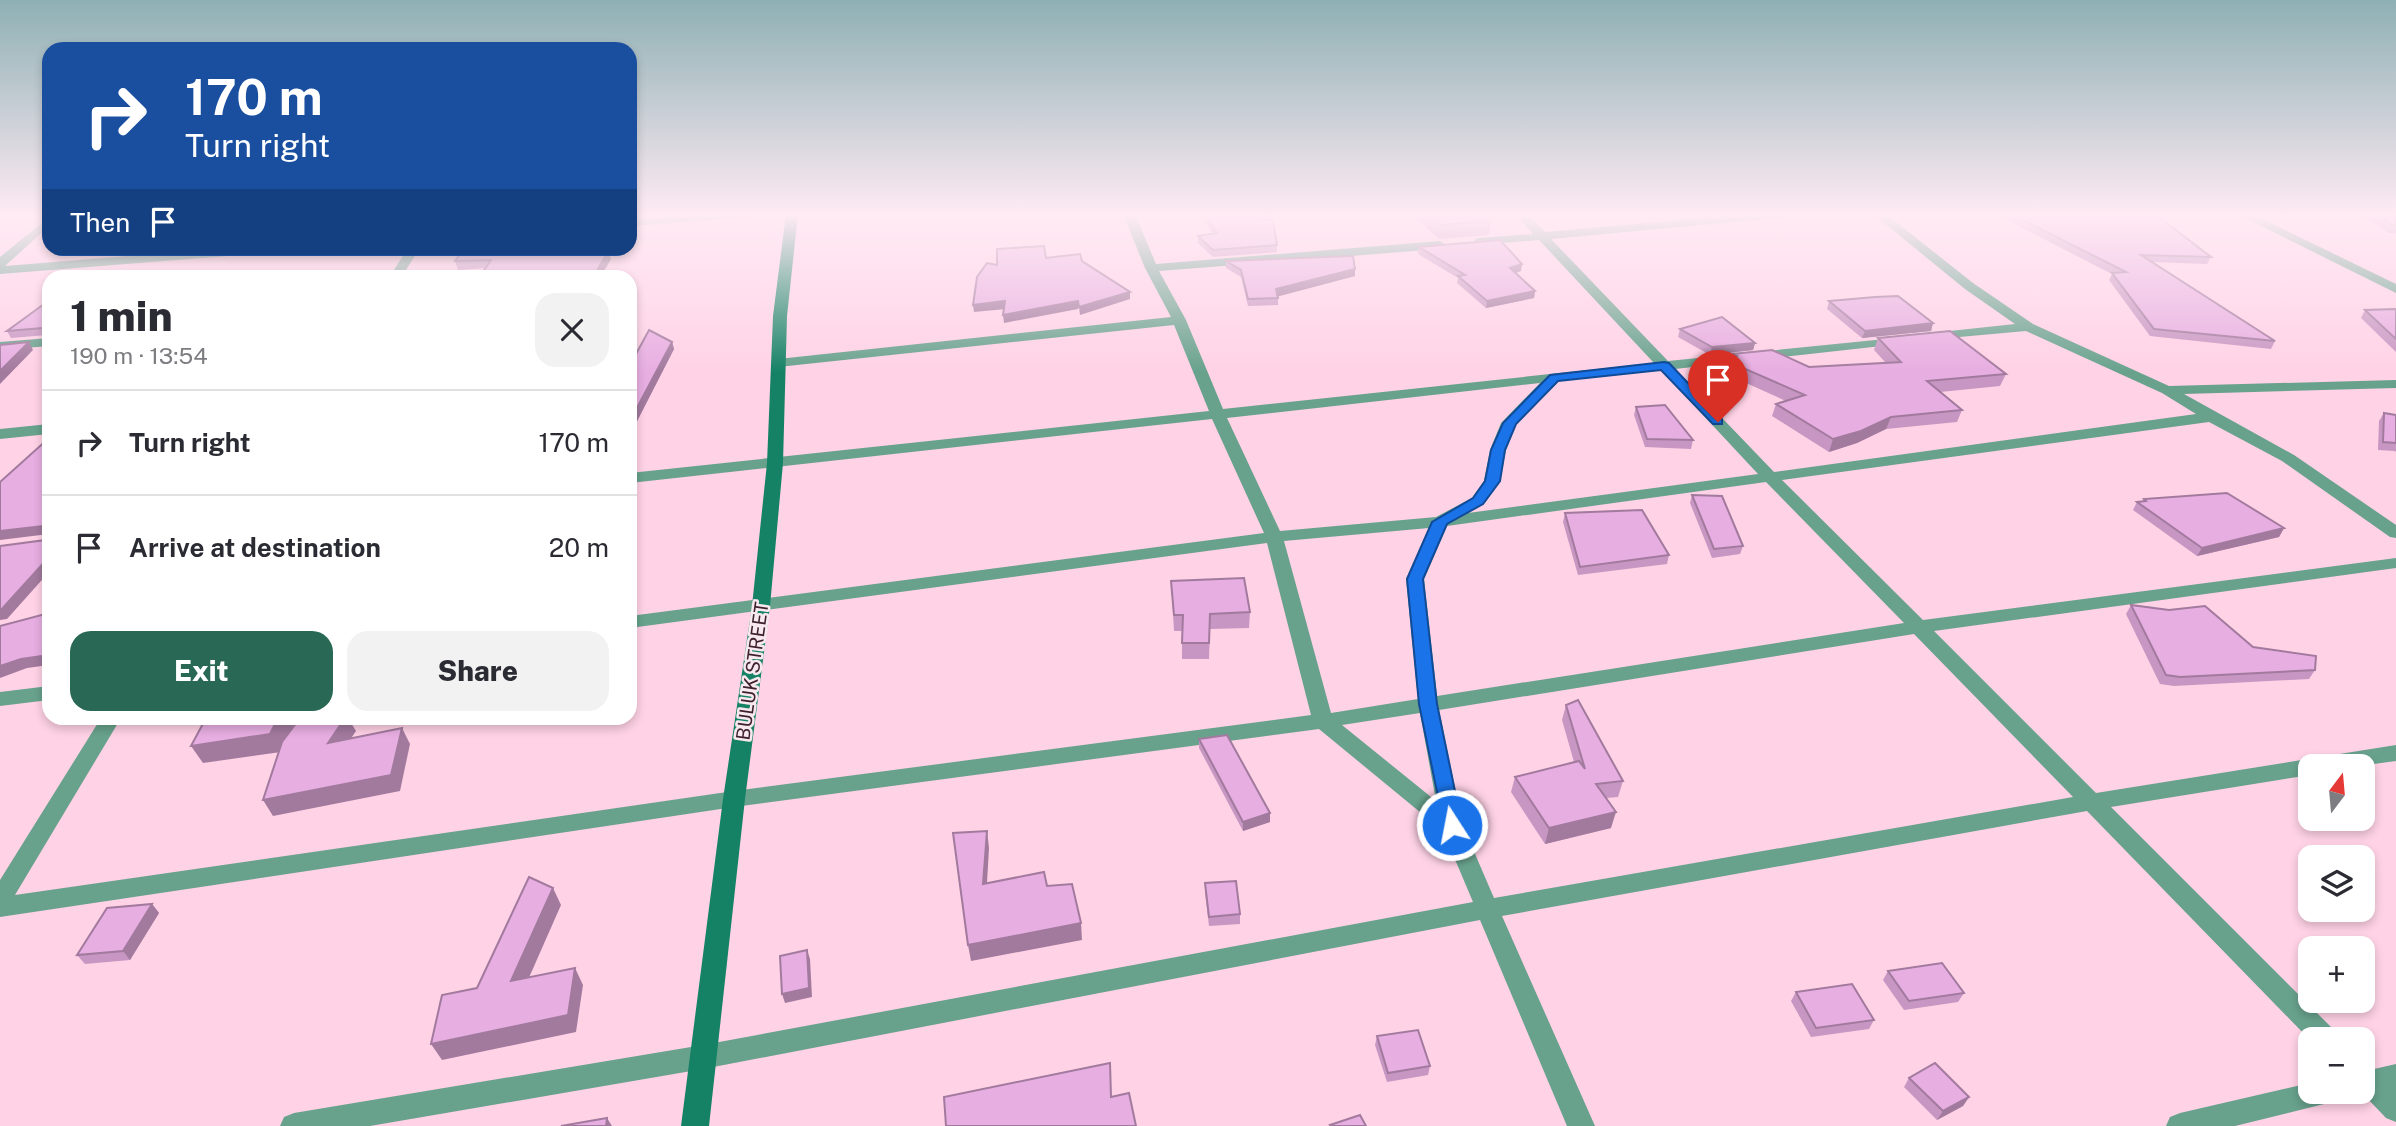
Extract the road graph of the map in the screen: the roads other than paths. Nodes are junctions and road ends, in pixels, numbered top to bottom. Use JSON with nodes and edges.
{"nodes":[{"id":1,"x":44,"y":267,"type":"edge"},
{"id":2,"x":787,"y":267,"type":"edge"},
{"id":3,"x":1169,"y":267,"type":"edge"},
{"id":4,"x":1571,"y":267,"type":"edge"},
{"id":5,"x":1945,"y":267,"type":"edge"},
{"id":6,"x":2350,"y":267,"type":"edge"},
{"id":7,"x":1151,"y":268,"type":"joint"},
{"id":8,"x":0,"y":270,"type":"edge"},
{"id":9,"x":2396,"y":289,"type":"edge"},
{"id":10,"x":1179,"y":320,"type":"junction"},
{"id":11,"x":2028,"y":327,"type":"junction"},
{"id":12,"x":42,"y":343,"type":"edge"},
{"id":13,"x":0,"y":346,"type":"edge"},
{"id":14,"x":778,"y":363,"type":"junction"},
{"id":15,"x":1664,"y":366,"type":"junction"},
{"id":16,"x":1554,"y":378,"type":"junction"},
{"id":17,"x":2396,"y":384,"type":"edge"},
{"id":18,"x":2167,"y":390,"type":"junction"},
{"id":19,"x":1218,"y":415,"type":"junction"},
{"id":20,"x":2210,"y":417,"type":"junction"},
{"id":21,"x":42,"y":430,"type":"edge"},
{"id":22,"x":0,"y":434,"type":"edge"},
{"id":23,"x":775,"y":463,"type":"junction"},
{"id":24,"x":637,"y":477,"type":"edge"},
{"id":25,"x":1771,"y":478,"type":"junction"},
{"id":26,"x":1440,"y":522,"type":"junction"},
{"id":27,"x":2396,"y":533,"type":"edge"},
{"id":28,"x":1274,"y":537,"type":"junction"},
{"id":29,"x":2396,"y":563,"type":"edge"},
{"id":30,"x":761,"y":606,"type":"junction"},
{"id":31,"x":637,"y":621,"type":"edge"},
{"id":32,"x":1918,"y":627,"type":"junction"},
{"id":33,"x":42,"y":693,"type":"edge"},
{"id":34,"x":0,"y":699,"type":"edge"},
{"id":35,"x":1428,"y":704,"type":"junction"},
{"id":36,"x":1323,"y":721,"type":"junction"},
{"id":37,"x":107,"y":725,"type":"edge"},
{"id":38,"x":2396,"y":753,"type":"edge"},
{"id":39,"x":2375,"y":756,"type":"edge"},
{"id":40,"x":2298,"y":769,"type":"edge"},
{"id":41,"x":734,"y":799,"type":"junction"},
{"id":42,"x":2092,"y":802,"type":"junction"},
{"id":43,"x":1452,"y":825,"type":"junction"},
{"id":44,"x":0,"y":900,"type":"edge"},
{"id":45,"x":0,"y":907,"type":"edge"},
{"id":46,"x":1485,"y":909,"type":"junction"},
{"id":47,"x":2314,"y":1027,"type":"edge"},
{"id":48,"x":703,"y":1057,"type":"junction"},
{"id":49,"x":2396,"y":1076,"type":"edge"},
{"id":50,"x":2375,"y":1079,"type":"edge"},
{"id":51,"x":2375,"y":1089,"type":"edge"},
{"id":52,"x":2298,"y":1099,"type":"edge"},
{"id":53,"x":2396,"y":1109,"type":"edge"},
{"id":54,"x":293,"y":1126,"type":"edge"},
{"id":55,"x":695,"y":1126,"type":"edge"},
{"id":56,"x":1581,"y":1126,"type":"edge"},
{"id":57,"x":2180,"y":1126,"type":"edge"}],
"edges":[{"from":1,"to":8,"type":"street"},
{"from":2,"to":14,"type":"street","name":"BULUK STREET"},
{"from":3,"to":7,"type":"street"},
{"from":4,"to":15,"type":"street"},
{"from":5,"to":11,"type":"street"},
{"from":6,"to":9,"type":"street"},
{"from":7,"to":10,"type":"street"},
{"from":10,"to":14,"type":"street"},
{"from":10,"to":19,"type":"street"},
{"from":11,"to":15,"type":"street"},
{"from":11,"to":18,"type":"street"},
{"from":12,"to":13,"type":"street"},
{"from":14,"to":23,"type":"street","name":"BULUK STREET"},
{"from":15,"to":16,"type":"street"},
{"from":15,"to":25,"type":"street"},
{"from":16,"to":19,"type":"street"},
{"from":16,"to":26,"type":"street"},
{"from":17,"to":18,"type":"street"},
{"from":18,"to":20,"type":"street"},
{"from":19,"to":23,"type":"street"},
{"from":19,"to":28,"type":"street"},
{"from":20,"to":25,"type":"street"},
{"from":20,"to":27,"type":"street"},
{"from":21,"to":22,"type":"street"},
{"from":23,"to":24,"type":"street"},
{"from":23,"to":30,"type":"street","name":"BULUK STREET"},
{"from":25,"to":26,"type":"street"},
{"from":25,"to":32,"type":"street"},
{"from":26,"to":28,"type":"street"},
{"from":26,"to":35,"type":"street"},
{"from":28,"to":30,"type":"street"},
{"from":28,"to":36,"type":"street"},
{"from":29,"to":32,"type":"street"},
{"from":30,"to":31,"type":"street"},
{"from":30,"to":41,"type":"street","name":"BULUK STREET"},
{"from":32,"to":35,"type":"street"},
{"from":32,"to":42,"type":"street"},
{"from":33,"to":34,"type":"street"},
{"from":35,"to":36,"type":"street"},
{"from":35,"to":43,"type":"street"},
{"from":36,"to":41,"type":"street"},
{"from":36,"to":43,"type":"street"},
{"from":37,"to":44,"type":"street"},
{"from":38,"to":39,"type":"street"},
{"from":40,"to":42,"type":"street"},
{"from":41,"to":45,"type":"street"},
{"from":41,"to":48,"type":"street","name":"BULUK STREET"},
{"from":42,"to":46,"type":"street"},
{"from":42,"to":47,"type":"street"},
{"from":43,"to":46,"type":"street"},
{"from":46,"to":48,"type":"street"},
{"from":46,"to":56,"type":"street"},
{"from":48,"to":54,"type":"street"},
{"from":48,"to":55,"type":"street","name":"BULUK STREET"},
{"from":49,"to":50,"type":"street"},
{"from":51,"to":53,"type":"street"},
{"from":52,"to":57,"type":"street"}]}
